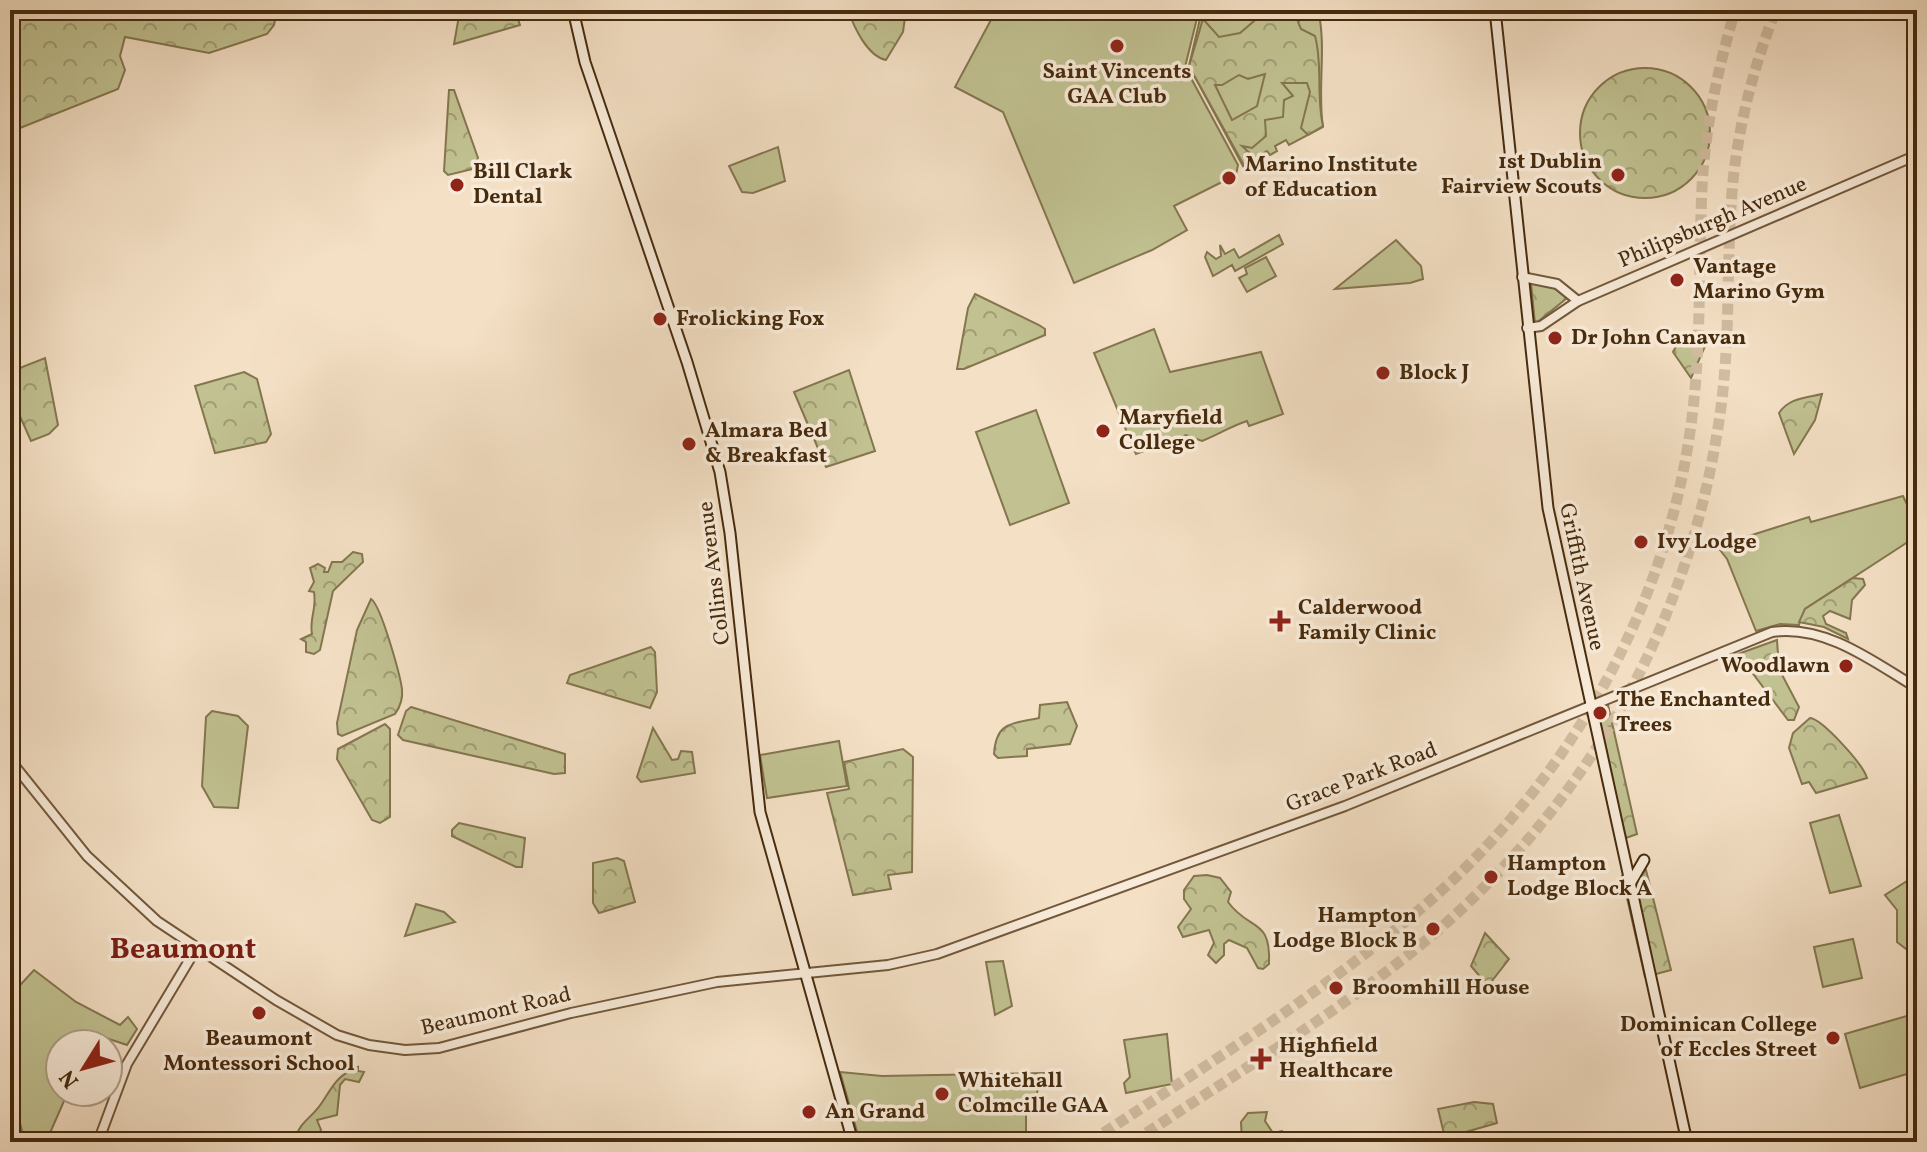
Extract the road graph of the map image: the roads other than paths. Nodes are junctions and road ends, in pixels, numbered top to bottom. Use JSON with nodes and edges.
{"nodes":[{"id":1,"x":573,"y":10,"type":"edge"},
{"id":2,"x":1495,"y":10,"type":"edge"},
{"id":3,"x":1917,"y":155,"type":"edge"},
{"id":4,"x":1522,"y":277,"type":"junction"},
{"id":5,"x":1578,"y":301,"type":"junction"},
{"id":6,"x":1527,"y":328,"type":"junction"},
{"id":7,"x":1917,"y":688,"type":"edge"},
{"id":8,"x":1590,"y":707,"type":"junction"},
{"id":9,"x":10,"y":760,"type":"edge"},
{"id":10,"x":1644,"y":860,"type":"dead end"},
{"id":11,"x":1630,"y":884,"type":"junction"},
{"id":12,"x":196,"y":949,"type":"junction"},
{"id":13,"x":805,"y":971,"type":"junction"},
{"id":14,"x":98,"y":1142,"type":"edge"},
{"id":15,"x":853,"y":1142,"type":"edge"},
{"id":16,"x":1687,"y":1142,"type":"edge"}],
"edges":[{"from":1,"to":13,"type":"main road","name":"Collins Avenue"},
{"from":2,"to":4,"type":"main road","name":"Griffith Avenue"},
{"from":3,"to":5,"type":"street","name":"Philipsburgh Avenue"},
{"from":4,"to":5,"type":"street"},
{"from":4,"to":6,"type":"main road","name":"Griffith Avenue"},
{"from":5,"to":6,"type":"street","name":"Philipsburgh Avenue"},
{"from":6,"to":8,"type":"main road","name":"Griffith Avenue"},
{"from":7,"to":8,"type":"street","name":"Grace Park Road"},
{"from":8,"to":11,"type":"main road","name":"Griffith Avenue"},
{"from":8,"to":13,"type":"street","name":"Grace Park Road"},
{"from":9,"to":12,"type":"street","name":"Beaumont Road"},
{"from":10,"to":11,"type":"main road"},
{"from":11,"to":16,"type":"main road","name":"Griffith Avenue"},
{"from":12,"to":13,"type":"street","name":"Beaumont Road"},
{"from":12,"to":14,"type":"street"},
{"from":13,"to":15,"type":"main road","name":"Collins Avenue"}]}
